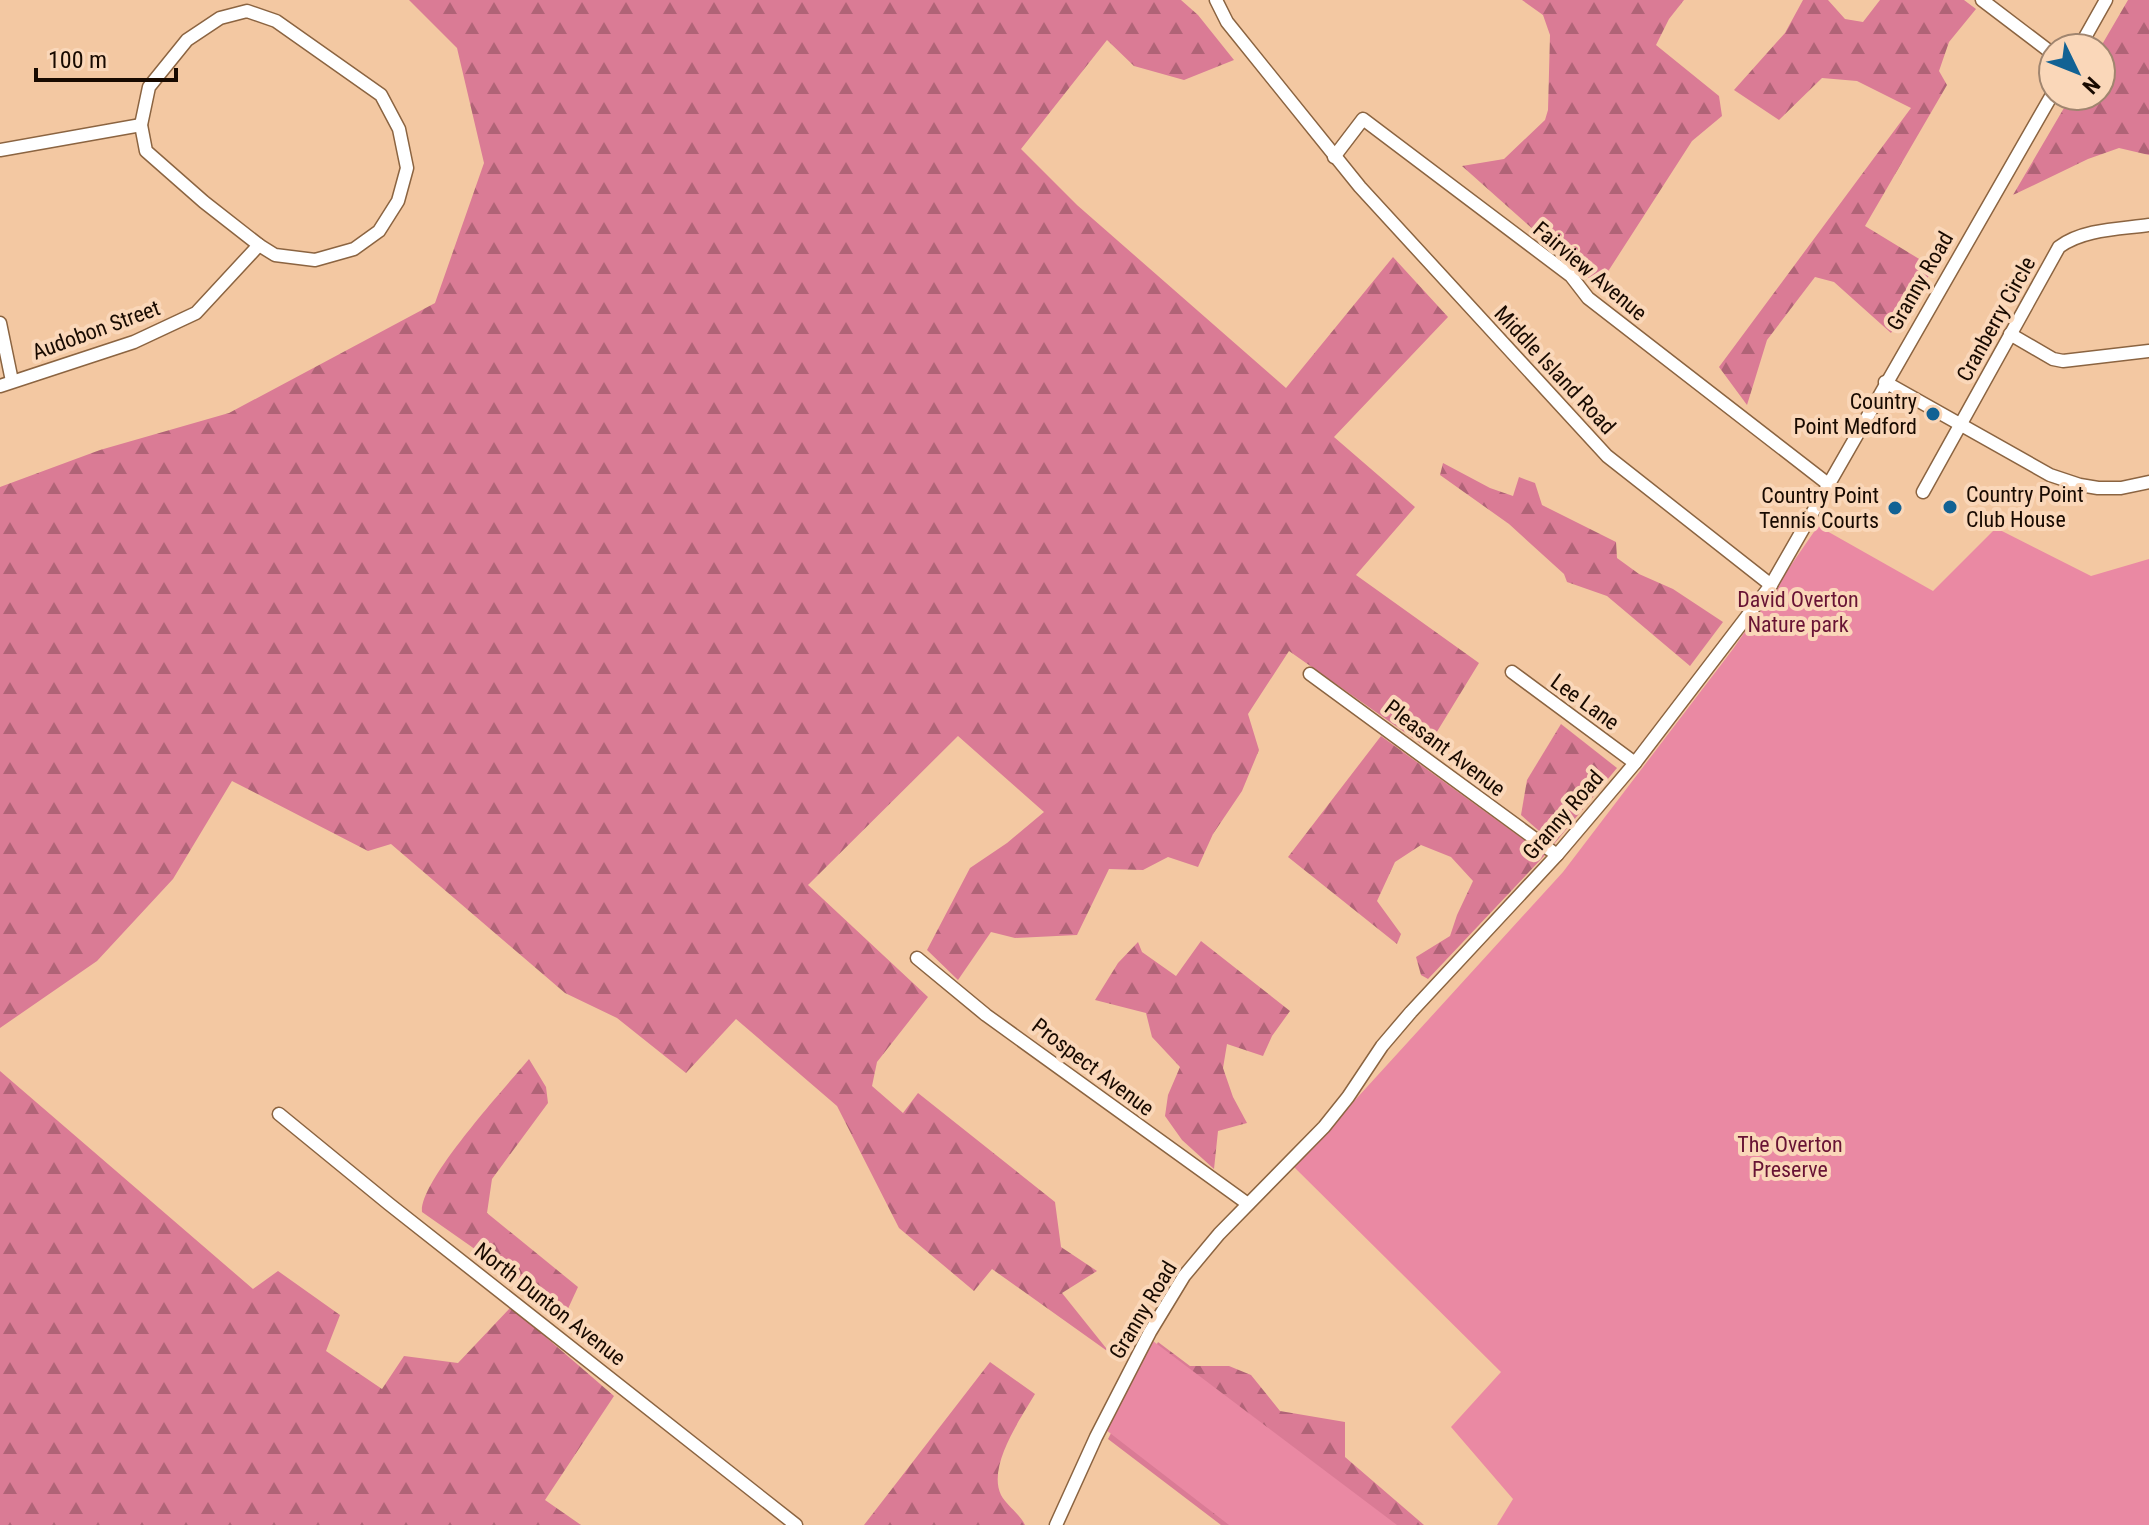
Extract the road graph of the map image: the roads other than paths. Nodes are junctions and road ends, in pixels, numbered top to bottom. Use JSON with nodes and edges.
{"nodes":[{"id":1,"x":1216,"y":0,"type":"edge"},
{"id":2,"x":1982,"y":0,"type":"edge"},
{"id":3,"x":2106,"y":0,"type":"edge"},
{"id":4,"x":2088,"y":32,"type":"edge"},
{"id":5,"x":2037,"y":42,"type":"edge"},
{"id":6,"x":2042,"y":112,"type":"edge"},
{"id":7,"x":141,"y":125,"type":"junction"},
{"id":8,"x":0,"y":150,"type":"edge"},
{"id":9,"x":1334,"y":157,"type":"junction"},
{"id":10,"x":2149,"y":225,"type":"edge"},
{"id":11,"x":259,"y":245,"type":"junction"},
{"id":12,"x":0,"y":323,"type":"edge"},
{"id":13,"x":2010,"y":334,"type":"junction"},
{"id":14,"x":2149,"y":351,"type":"edge"},
{"id":15,"x":1885,"y":382,"type":"junction"},
{"id":16,"x":6,"y":384,"type":"edge"},
{"id":17,"x":1961,"y":425,"type":"junction"},
{"id":18,"x":2149,"y":482,"type":"edge"},
{"id":19,"x":1828,"y":484,"type":"junction"},
{"id":20,"x":1923,"y":492,"type":"dead end"},
{"id":21,"x":1771,"y":585,"type":"junction"},
{"id":22,"x":1512,"y":672,"type":"dead end"},
{"id":23,"x":1310,"y":674,"type":"dead end"},
{"id":24,"x":1635,"y":763,"type":"junction"},
{"id":25,"x":1557,"y":855,"type":"junction"},
{"id":26,"x":917,"y":958,"type":"dead end"},
{"id":27,"x":279,"y":1114,"type":"dead end"},
{"id":28,"x":1248,"y":1204,"type":"junction"},
{"id":29,"x":796,"y":1525,"type":"edge"},
{"id":30,"x":1056,"y":1525,"type":"edge"}],
"edges":[{"from":1,"to":9,"type":"street","name":"Middle Island Road"},
{"from":2,"to":5,"type":"street"},
{"from":3,"to":4,"type":"street"},
{"from":6,"to":15,"type":"street","name":"Granny Road"},
{"from":7,"to":8,"type":"street"},
{"from":7,"to":11,"type":"street"},
{"from":7,"to":11,"type":"street"},
{"from":9,"to":19,"type":"street","name":"Fairview Avenue"},
{"from":9,"to":21,"type":"street","name":"Middle Island Road"},
{"from":10,"to":13,"type":"street","name":"Cranberry Circle"},
{"from":11,"to":16,"type":"street","name":"Audobon Street"},
{"from":12,"to":16,"type":"street"},
{"from":13,"to":14,"type":"street"},
{"from":13,"to":17,"type":"street","name":"Cranberry Circle"},
{"from":15,"to":17,"type":"street"},
{"from":15,"to":19,"type":"street","name":"Granny Road"},
{"from":17,"to":18,"type":"street"},
{"from":17,"to":20,"type":"street","name":"Cranberry Circle"},
{"from":19,"to":21,"type":"street","name":"Granny Road"},
{"from":21,"to":24,"type":"street","name":"Granny Road"},
{"from":22,"to":24,"type":"street","name":"Lee Lane"},
{"from":23,"to":25,"type":"street","name":"Pleasant Avenue"},
{"from":24,"to":25,"type":"street","name":"Granny Road"},
{"from":25,"to":28,"type":"street","name":"Granny Road"},
{"from":26,"to":28,"type":"street","name":"Prospect Avenue"},
{"from":27,"to":29,"type":"street","name":"North Dunton Avenue"},
{"from":28,"to":30,"type":"street","name":"Granny Road"}]}
